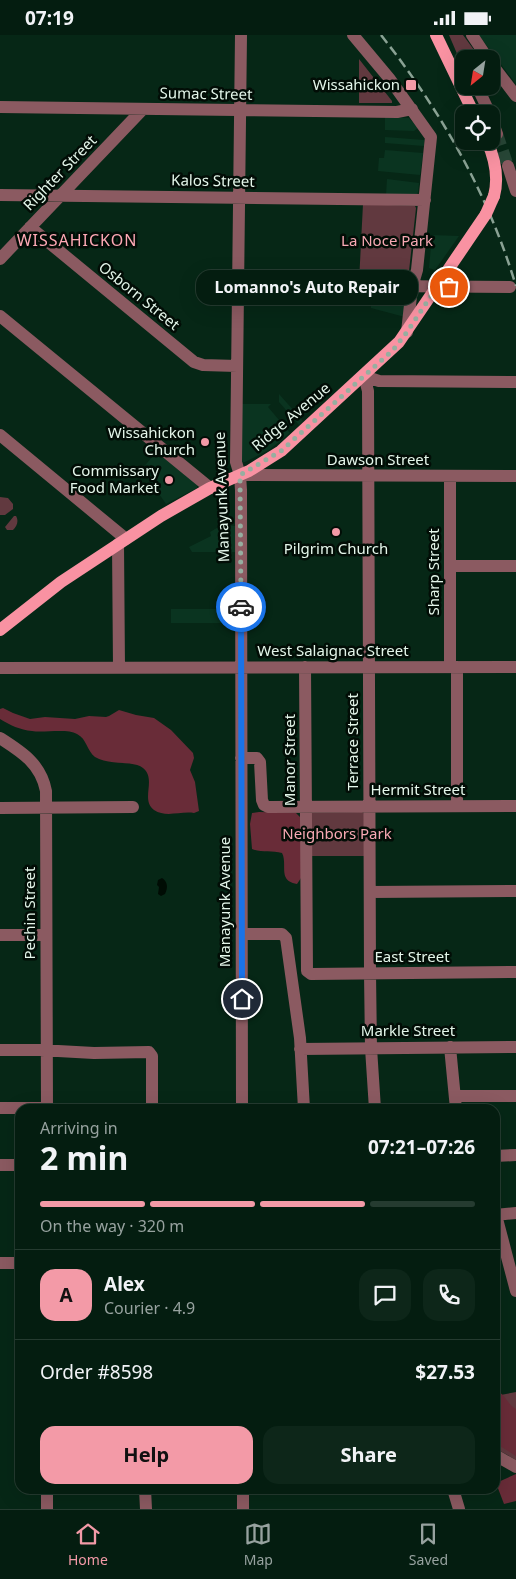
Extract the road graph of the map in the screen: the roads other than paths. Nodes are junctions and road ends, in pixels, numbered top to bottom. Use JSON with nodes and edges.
{"nodes":[{"id":1,"x":241,"y":35,"type":"edge"},
{"id":2,"x":353,"y":35,"type":"edge"},
{"id":3,"x":436,"y":35,"type":"edge"},
{"id":4,"x":472,"y":35,"type":"edge"},
{"id":5,"x":482,"y":50,"type":"edge"},
{"id":6,"x":455,"y":69,"type":"edge"},
{"id":7,"x":500,"y":75,"type":"edge"},
{"id":8,"x":516,"y":96,"type":"edge"},
{"id":9,"x":0,"y":107,"type":"edge"},
{"id":10,"x":143,"y":109,"type":"junction"},
{"id":11,"x":412,"y":109,"type":"junction"},
{"id":12,"x":240,"y":111,"type":"junction"},
{"id":13,"x":492,"y":150,"type":"edge"},
{"id":14,"x":508,"y":166,"type":"tunnel mouth"},
{"id":15,"x":516,"y":191,"type":"edge"},
{"id":16,"x":0,"y":195,"type":"edge"},
{"id":17,"x":61,"y":195,"type":"junction"},
{"id":18,"x":239,"y":198,"type":"junction"},
{"id":19,"x":425,"y":200,"type":"junction"},
{"id":20,"x":30,"y":227,"type":"junction"},
{"id":21,"x":0,"y":259,"type":"edge"},
{"id":22,"x":238,"y":285,"type":"junction"},
{"id":23,"x":412,"y":287,"type":"junction"},
{"id":24,"x":437,"y":287,"type":"junction"},
{"id":25,"x":510,"y":287,"type":"dead end"},
{"id":26,"x":0,"y":316,"type":"edge"},
{"id":27,"x":407,"y":332,"type":"junction"},
{"id":28,"x":237,"y":366,"type":"junction"},
{"id":29,"x":364,"y":376,"type":"junction"},
{"id":30,"x":516,"y":381,"type":"edge"},
{"id":31,"x":0,"y":435,"type":"edge"},
{"id":32,"x":240,"y":475,"type":"junction"},
{"id":33,"x":368,"y":476,"type":"junction"},
{"id":34,"x":450,"y":476,"type":"junction"},
{"id":35,"x":516,"y":476,"type":"edge"},
{"id":36,"x":210,"y":488,"type":"junction"},
{"id":37,"x":122,"y":541,"type":"junction"},
{"id":38,"x":450,"y":566,"type":"junction"},
{"id":39,"x":516,"y":566,"type":"edge"},
{"id":40,"x":0,"y":630,"type":"edge"},
{"id":41,"x":305,"y":667,"type":"junction"},
{"id":42,"x":369,"y":667,"type":"junction"},
{"id":43,"x":453,"y":667,"type":"junction"},
{"id":44,"x":516,"y":667,"type":"edge"},
{"id":45,"x":0,"y":668,"type":"edge"},
{"id":46,"x":119,"y":668,"type":"junction"},
{"id":47,"x":241,"y":668,"type":"junction"},
{"id":48,"x":0,"y":738,"type":"edge"},
{"id":49,"x":241,"y":758,"type":"junction"},
{"id":50,"x":370,"y":806,"type":"junction"},
{"id":51,"x":457,"y":806,"type":"junction"},
{"id":52,"x":516,"y":806,"type":"edge"},
{"id":53,"x":46,"y":807,"type":"junction"},
{"id":54,"x":133,"y":807,"type":"dead end"},
{"id":55,"x":306,"y":807,"type":"junction"},
{"id":56,"x":0,"y":808,"type":"edge"},
{"id":57,"x":516,"y":891,"type":"edge"},
{"id":58,"x":370,"y":892,"type":"junction"},
{"id":59,"x":242,"y":934,"type":"junction"},
{"id":60,"x":0,"y":935,"type":"edge"},
{"id":61,"x":46,"y":935,"type":"junction"},
{"id":62,"x":308,"y":972,"type":"joint"},
{"id":63,"x":516,"y":972,"type":"edge"},
{"id":64,"x":370,"y":973,"type":"junction"},
{"id":65,"x":450,"y":1047,"type":"junction"},
{"id":66,"x":516,"y":1047,"type":"edge"},
{"id":67,"x":371,"y":1048,"type":"junction"},
{"id":68,"x":300,"y":1049,"type":"junction"},
{"id":69,"x":0,"y":1050,"type":"edge"},
{"id":70,"x":47,"y":1051,"type":"junction"},
{"id":71,"x":516,"y":1095,"type":"edge"},
{"id":72,"x":455,"y":1103,"type":"edge"},
{"id":73,"x":47,"y":1104,"type":"edge"},
{"id":74,"x":152,"y":1104,"type":"edge"},
{"id":75,"x":242,"y":1104,"type":"edge"},
{"id":76,"x":304,"y":1104,"type":"edge"},
{"id":77,"x":374,"y":1104,"type":"edge"},
{"id":78,"x":0,"y":1108,"type":"edge"},
{"id":79,"x":15,"y":1108,"type":"edge"},
{"id":80,"x":516,"y":1155,"type":"edge"},
{"id":81,"x":500,"y":1156,"type":"edge"},
{"id":82,"x":0,"y":1165,"type":"edge"},
{"id":83,"x":15,"y":1165,"type":"edge"},
{"id":84,"x":516,"y":1213,"type":"edge"},
{"id":85,"x":500,"y":1215,"type":"edge"},
{"id":86,"x":500,"y":1225,"type":"edge"},
{"id":87,"x":511,"y":1251,"type":"edge"},
{"id":88,"x":0,"y":1263,"type":"edge"},
{"id":89,"x":15,"y":1263,"type":"edge"},
{"id":90,"x":516,"y":1291,"type":"edge"},
{"id":91,"x":500,"y":1458,"type":"edge"},
{"id":92,"x":516,"y":1467,"type":"edge"},
{"id":93,"x":47,"y":1494,"type":"edge"},
{"id":94,"x":146,"y":1494,"type":"edge"},
{"id":95,"x":243,"y":1494,"type":"edge"},
{"id":96,"x":454,"y":1494,"type":"edge"},
{"id":97,"x":48,"y":1509,"type":"edge"},
{"id":98,"x":146,"y":1509,"type":"edge"},
{"id":99,"x":243,"y":1509,"type":"edge"},
{"id":100,"x":459,"y":1509,"type":"edge"}],
"edges":[{"from":1,"to":12,"type":"street","name":"Manayunk Avenue"},
{"from":2,"to":11,"type":"street"},
{"from":3,"to":6,"type":"main road"},
{"from":4,"to":5,"type":"street"},
{"from":7,"to":8,"type":"street"},
{"from":9,"to":10,"type":"street","name":"Sumac Street"},
{"from":10,"to":12,"type":"street","name":"Sumac Street"},
{"from":10,"to":17,"type":"street","name":"Righter Street"},
{"from":11,"to":12,"type":"street","name":"Sumac Street"},
{"from":11,"to":19,"type":"street"},
{"from":12,"to":18,"type":"street","name":"Manayunk Avenue"},
{"from":13,"to":24,"type":"main road","name":"Ridge Avenue","bridge":true},
{"from":14,"to":15,"type":"street"},
{"from":16,"to":17,"type":"street","name":"Kalos Street"},
{"from":17,"to":18,"type":"street","name":"Kalos Street"},
{"from":17,"to":20,"type":"street","name":"Righter Street"},
{"from":18,"to":19,"type":"street","name":"Kalos Street"},
{"from":18,"to":22,"type":"street","name":"Manayunk Avenue"},
{"from":19,"to":23,"type":"street"},
{"from":20,"to":21,"type":"street","name":"Righter Street"},
{"from":20,"to":28,"type":"street","name":"Osborn Street"},
{"from":22,"to":23,"type":"street"},
{"from":22,"to":28,"type":"street","name":"Manayunk Avenue"},
{"from":23,"to":24,"type":"street"},
{"from":23,"to":27,"type":"street"},
{"from":24,"to":25,"type":"street"},
{"from":24,"to":27,"type":"main road","name":"Ridge Avenue"},
{"from":26,"to":36,"type":"street"},
{"from":27,"to":29,"type":"main road","name":"Ridge Avenue"},
{"from":28,"to":32,"type":"street","name":"Manayunk Avenue"},
{"from":29,"to":30,"type":"street"},
{"from":29,"to":32,"type":"main road","name":"Ridge Avenue"},
{"from":29,"to":33,"type":"street","name":"Terrace Street"},
{"from":31,"to":37,"type":"street"},
{"from":32,"to":33,"type":"street","name":"Dawson Street"},
{"from":32,"to":36,"type":"main road","name":"Ridge Avenue"},
{"from":32,"to":47,"type":"street","name":"Manayunk Avenue"},
{"from":33,"to":34,"type":"street","name":"Dawson Street"},
{"from":33,"to":42,"type":"street","name":"Terrace Street"},
{"from":34,"to":35,"type":"street","name":"Dawson Street"},
{"from":34,"to":38,"type":"street","name":"Sharp Street"},
{"from":36,"to":37,"type":"main road","name":"Ridge Avenue"},
{"from":37,"to":40,"type":"main road","name":"Ridge Avenue"},
{"from":37,"to":46,"type":"street"},
{"from":38,"to":39,"type":"street"},
{"from":38,"to":43,"type":"street","name":"Sharp Street"},
{"from":41,"to":42,"type":"street","name":"West Salaignac Street"},
{"from":41,"to":47,"type":"street","name":"West Salaignac Street"},
{"from":41,"to":55,"type":"street","name":"Manor Street"},
{"from":42,"to":43,"type":"street","name":"West Salaignac Street"},
{"from":42,"to":50,"type":"street","name":"Terrace Street"},
{"from":43,"to":44,"type":"street","name":"West Salaignac Street"},
{"from":43,"to":51,"type":"street","name":"Sharp Street"},
{"from":45,"to":46,"type":"street","name":"West Salaignac Street"},
{"from":46,"to":47,"type":"street","name":"West Salaignac Street"},
{"from":47,"to":49,"type":"street","name":"Manayunk Avenue"},
{"from":48,"to":53,"type":"street","name":"Pechin Street"},
{"from":49,"to":55,"type":"street","name":"Hermit Street"},
{"from":49,"to":59,"type":"street","name":"Manayunk Avenue"},
{"from":50,"to":51,"type":"street","name":"Hermit Street"},
{"from":50,"to":55,"type":"street","name":"Hermit Street"},
{"from":50,"to":58,"type":"street","name":"Terrace Street"},
{"from":51,"to":52,"type":"street","name":"Hermit Street"},
{"from":53,"to":54,"type":"street"},
{"from":53,"to":56,"type":"street"},
{"from":53,"to":61,"type":"street","name":"Pechin Street"},
{"from":55,"to":62,"type":"street","name":"Manor Street"},
{"from":57,"to":58,"type":"street"},
{"from":58,"to":64,"type":"street","name":"Terrace Street"},
{"from":59,"to":68,"type":"street"},
{"from":59,"to":75,"type":"street","name":"Manayunk Avenue"},
{"from":60,"to":61,"type":"street"},
{"from":61,"to":70,"type":"street","name":"Pechin Street"},
{"from":62,"to":64,"type":"street","name":"East Street"},
{"from":63,"to":64,"type":"street","name":"East Street"},
{"from":64,"to":67,"type":"street","name":"Terrace Street"},
{"from":65,"to":66,"type":"street","name":"Markle Street"},
{"from":65,"to":67,"type":"street","name":"Markle Street"},
{"from":65,"to":72,"type":"street"},
{"from":67,"to":68,"type":"street","name":"Markle Street"},
{"from":67,"to":77,"type":"street","name":"Terrace Street"},
{"from":68,"to":76,"type":"street"},
{"from":69,"to":70,"type":"street"},
{"from":70,"to":73,"type":"street","name":"Pechin Street"},
{"from":70,"to":74,"type":"street"},
{"from":71,"to":72,"type":"street"},
{"from":78,"to":79,"type":"street"},
{"from":80,"to":81,"type":"street"},
{"from":82,"to":83,"type":"street"},
{"from":84,"to":85,"type":"street"},
{"from":86,"to":87,"type":"street"},
{"from":87,"to":90,"type":"street"},
{"from":88,"to":89,"type":"street"},
{"from":91,"to":92,"type":"street"},
{"from":93,"to":97,"type":"street"},
{"from":94,"to":98,"type":"street"},
{"from":95,"to":99,"type":"street"},
{"from":96,"to":100,"type":"street"}]}
